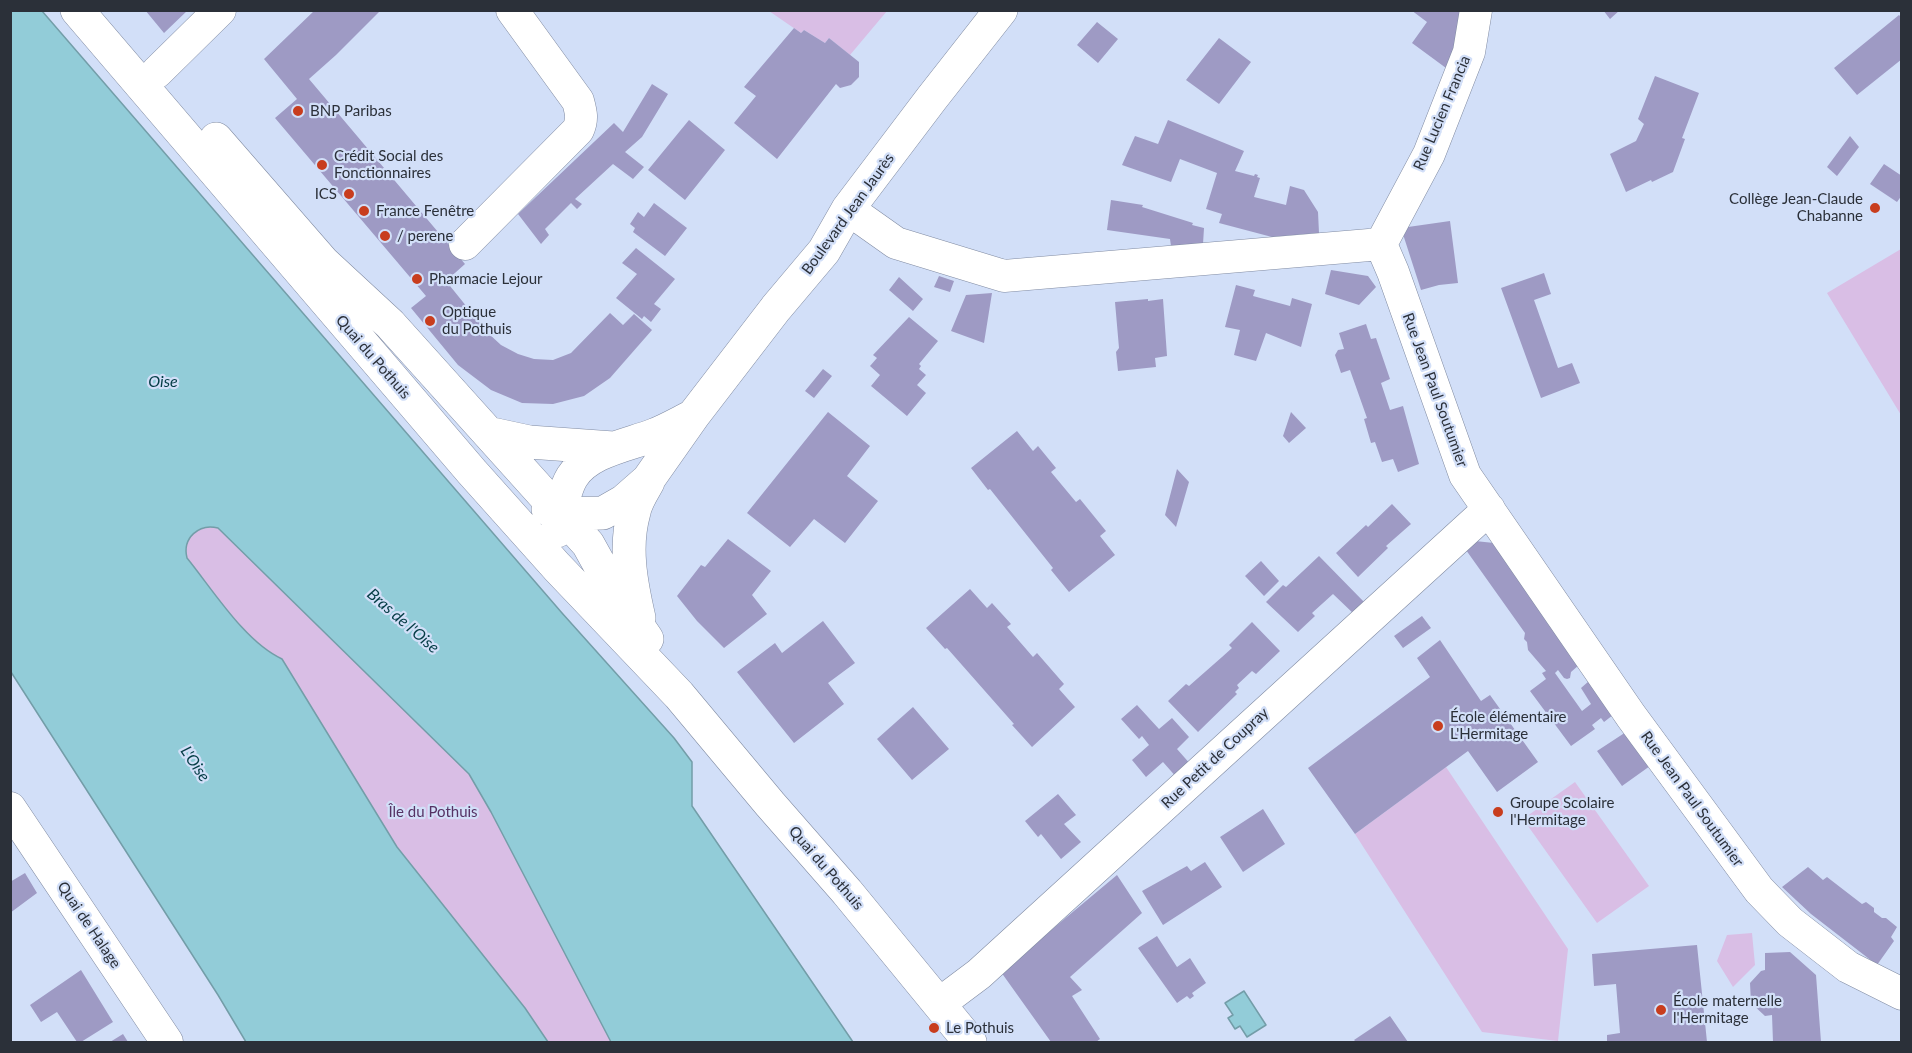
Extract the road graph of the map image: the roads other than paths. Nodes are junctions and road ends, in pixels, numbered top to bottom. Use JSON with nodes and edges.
{"nodes":[{"id":1,"x":77,"y":10,"type":"edge"},
{"id":2,"x":104,"y":10,"type":"edge"},
{"id":3,"x":220,"y":10,"type":"edge"},
{"id":4,"x":512,"y":10,"type":"edge"},
{"id":5,"x":1001,"y":10,"type":"edge"},
{"id":6,"x":1476,"y":10,"type":"edge"},
{"id":7,"x":157,"y":72,"type":"junction"},
{"id":8,"x":848,"y":209,"type":"junction"},
{"id":9,"x":465,"y":244,"type":"dead end"},
{"id":10,"x":1381,"y":244,"type":"junction"},
{"id":11,"x":693,"y":416,"type":"junction"},
{"id":12,"x":492,"y":434,"type":"junction"},
{"id":13,"x":613,"y":448,"type":"junction"},
{"id":14,"x":472,"y":472,"type":"junction"},
{"id":15,"x":648,"y":480,"type":"junction"},
{"id":16,"x":1489,"y":508,"type":"junction"},
{"id":17,"x":560,"y":514,"type":"junction"},
{"id":18,"x":557,"y":567,"type":"junction"},
{"id":19,"x":641,"y":628,"type":"junction"},
{"id":20,"x":679,"y":695,"type":"junction"},
{"id":21,"x":10,"y":808,"type":"edge"},
{"id":22,"x":1902,"y":994,"type":"edge"},
{"id":23,"x":939,"y":1004,"type":"junction"},
{"id":24,"x":167,"y":1042,"type":"edge"},
{"id":25,"x":969,"y":1042,"type":"edge"}],
"edges":[{"from":1,"to":14,"type":"main road","name":"Quai du Pothuis"},
{"from":2,"to":7,"type":"main road","name":"Quai du Pothuis"},
{"from":3,"to":7,"type":"street"},
{"from":4,"to":9,"type":"street"},
{"from":5,"to":8,"type":"main road","name":"Boulevard Jean Jaurès"},
{"from":6,"to":10,"type":"street","name":"Rue Lucien Francia"},
{"from":7,"to":12,"type":"main road","name":"Quai du Pothuis"},
{"from":8,"to":10,"type":"street"},
{"from":8,"to":11,"type":"main road","name":"Boulevard Jean Jaurès"},
{"from":10,"to":16,"type":"street","name":"Rue Jean Paul Soutumier"},
{"from":11,"to":13,"type":"main road"},
{"from":11,"to":15,"type":"main road","name":"Boulevard Jean Jaurès"},
{"from":12,"to":13,"type":"main road"},
{"from":12,"to":17,"type":"main road","name":"Quai du Pothuis"},
{"from":13,"to":17,"type":"main road"},
{"from":14,"to":17,"type":"main road"},
{"from":14,"to":18,"type":"main road","name":"Quai du Pothuis"},
{"from":15,"to":17,"type":"main road"},
{"from":15,"to":19,"type":"main road","name":"Quai du Pothuis"},
{"from":16,"to":22,"type":"street","name":"Rue Jean Paul Soutumier"},
{"from":16,"to":23,"type":"street","name":"Rue Petit de Coupray"},
{"from":17,"to":18,"type":"main road"},
{"from":17,"to":19,"type":"main road","name":"Quai du Pothuis"},
{"from":18,"to":20,"type":"main road","name":"Quai du Pothuis"},
{"from":19,"to":20,"type":"main road","name":"Quai du Pothuis"},
{"from":20,"to":23,"type":"main road","name":"Quai du Pothuis"},
{"from":21,"to":24,"type":"street","name":"Quai de Halage"},
{"from":23,"to":25,"type":"main road","name":"Quai du Pothuis"}]}
